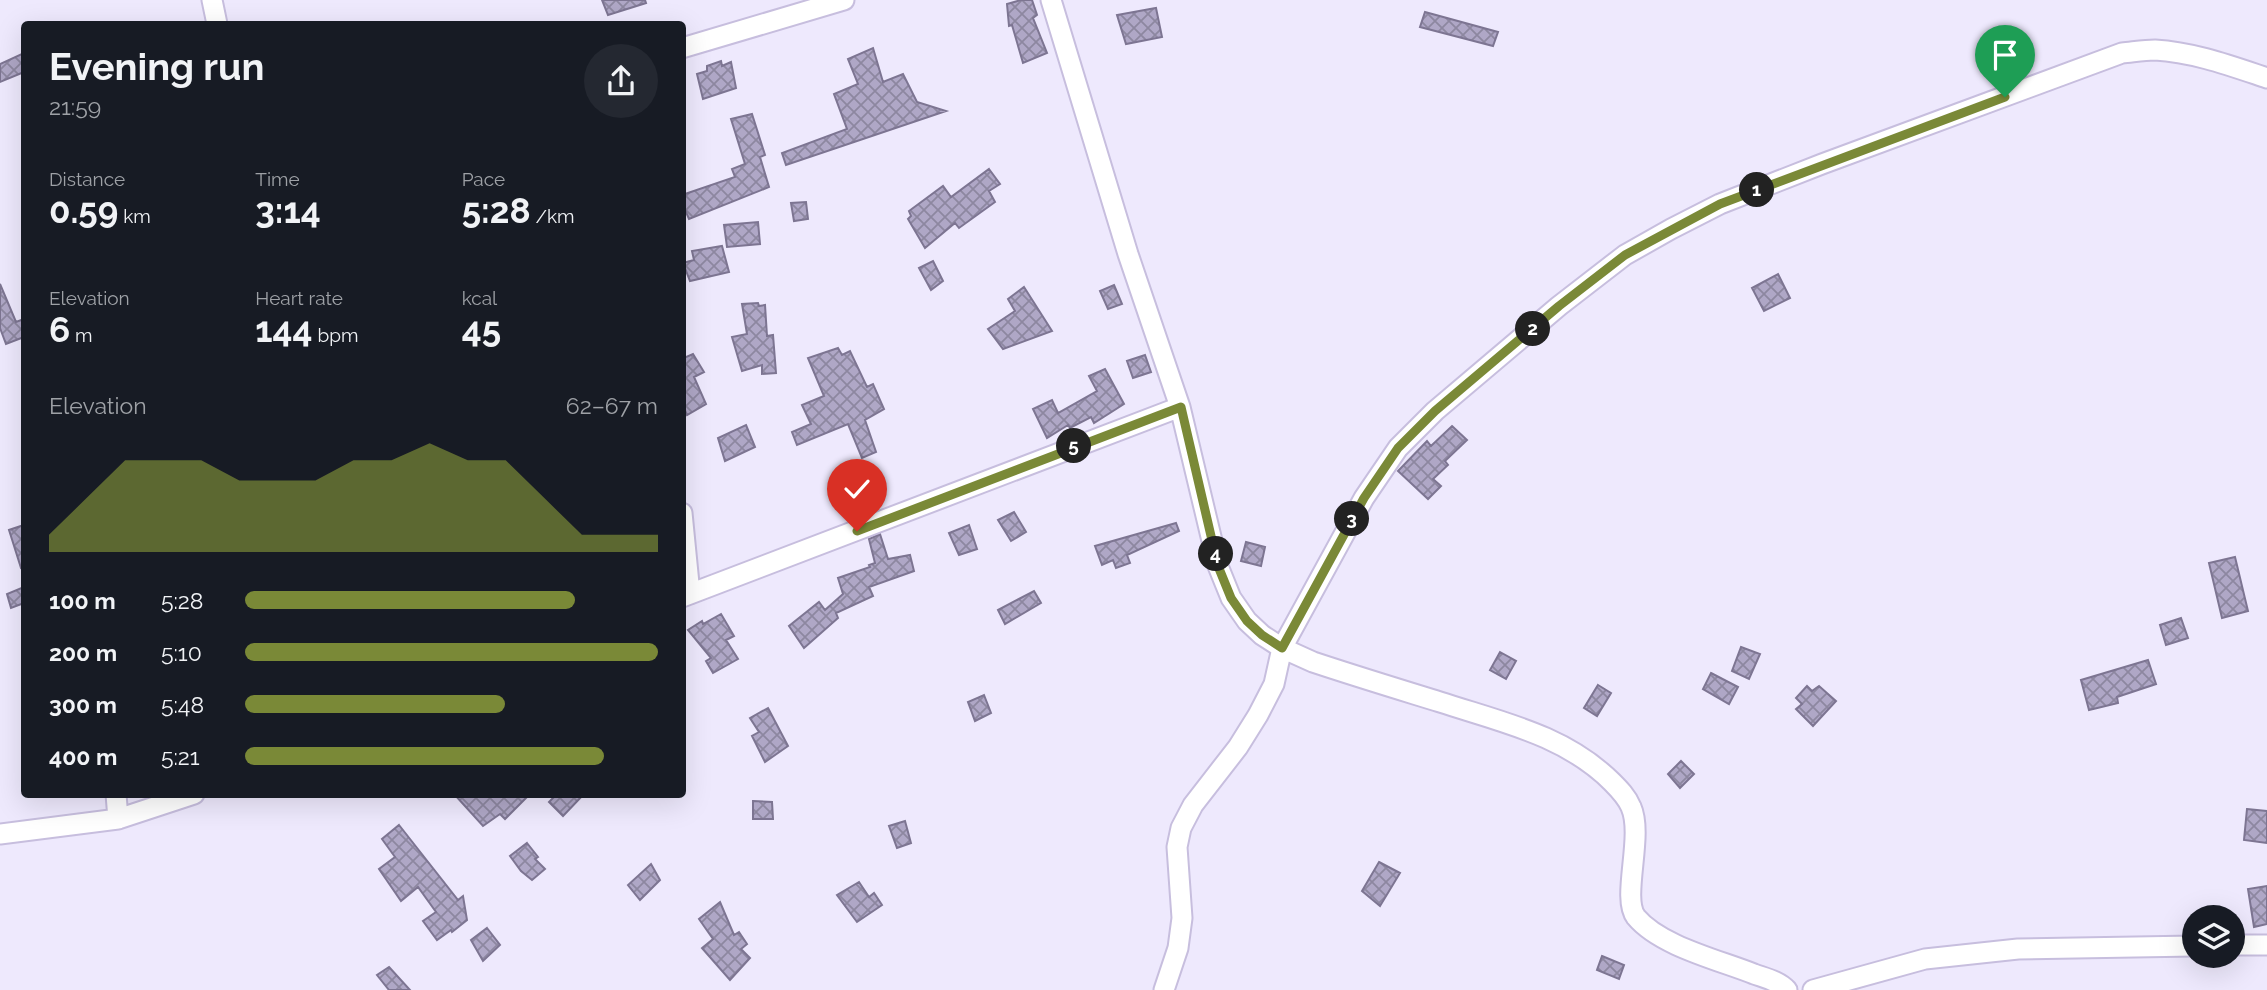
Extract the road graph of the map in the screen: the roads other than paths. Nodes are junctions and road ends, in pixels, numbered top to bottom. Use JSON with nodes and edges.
{"nodes":[{"id":1,"x":212,"y":0,"type":"edge"},
{"id":2,"x":845,"y":0,"type":"edge"},
{"id":3,"x":1051,"y":0,"type":"edge"},
{"id":4,"x":216,"y":21,"type":"edge"},
{"id":5,"x":686,"y":47,"type":"edge"},
{"id":6,"x":2267,"y":79,"type":"edge"},
{"id":7,"x":1181,"y":407,"type":"junction"},
{"id":8,"x":686,"y":596,"type":"edge"},
{"id":9,"x":1282,"y":648,"type":"junction"},
{"id":10,"x":116,"y":798,"type":"edge"},
{"id":11,"x":182,"y":798,"type":"edge"},
{"id":12,"x":118,"y":819,"type":"junction"},
{"id":13,"x":0,"y":834,"type":"edge"},
{"id":14,"x":2245,"y":945,"type":"edge"},
{"id":15,"x":2267,"y":945,"type":"edge"},
{"id":16,"x":2182,"y":946,"type":"edge"},
{"id":17,"x":1164,"y":990,"type":"edge"},
{"id":18,"x":1787,"y":990,"type":"edge"},
{"id":19,"x":1813,"y":990,"type":"edge"}],
"edges":[{"from":1,"to":4,"type":"street"},
{"from":2,"to":5,"type":"street"},
{"from":3,"to":7,"type":"street"},
{"from":6,"to":9,"type":"street"},
{"from":7,"to":8,"type":"street"},
{"from":7,"to":9,"type":"street"},
{"from":9,"to":17,"type":"street"},
{"from":9,"to":18,"type":"street"},
{"from":10,"to":12,"type":"street"},
{"from":11,"to":12,"type":"street"},
{"from":12,"to":13,"type":"street"},
{"from":14,"to":15,"type":"street"},
{"from":16,"to":19,"type":"street"}]}
